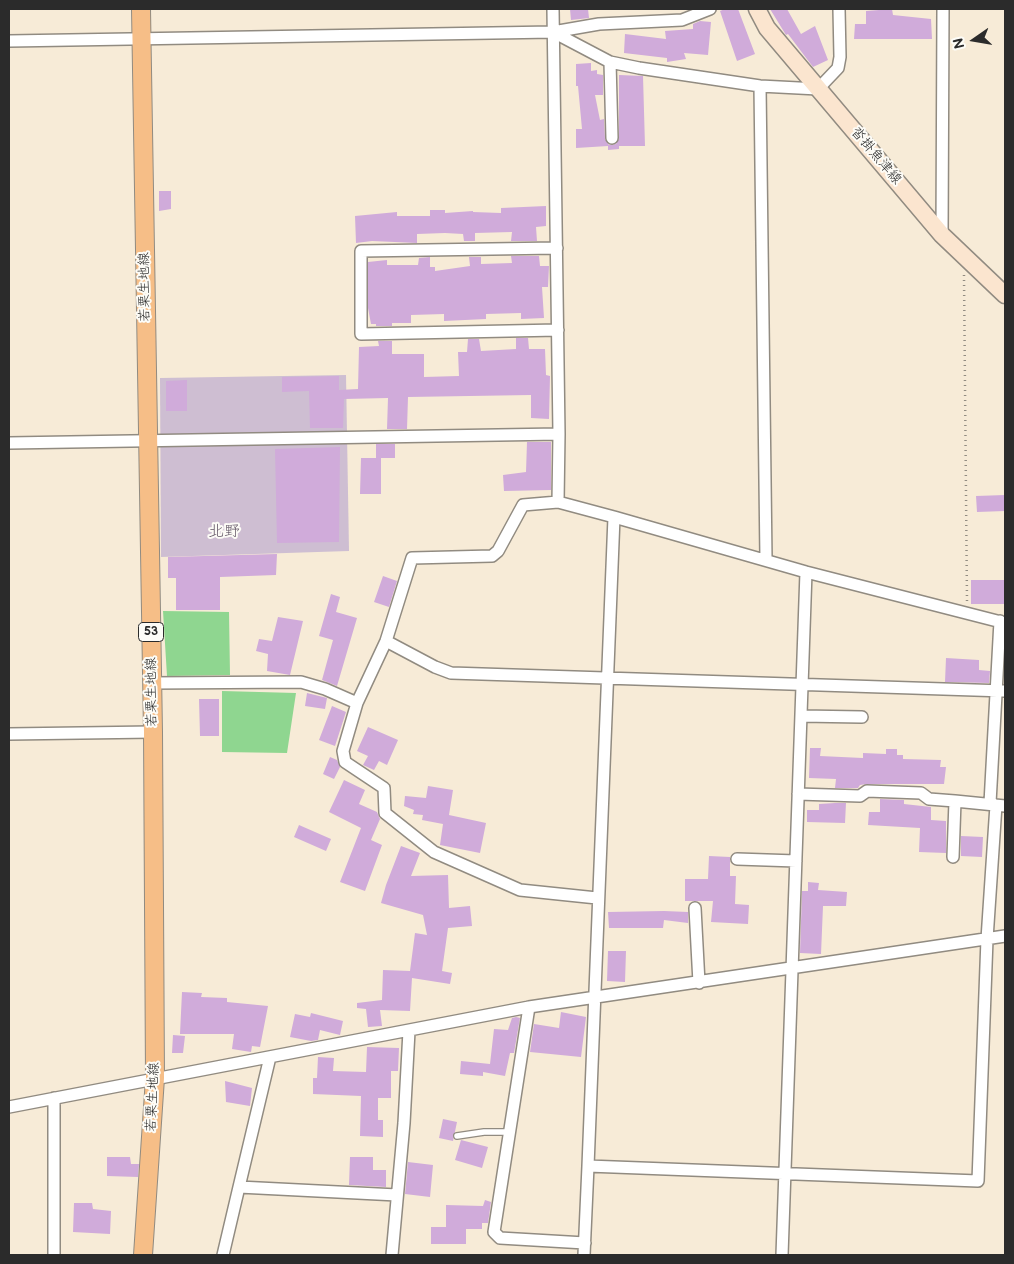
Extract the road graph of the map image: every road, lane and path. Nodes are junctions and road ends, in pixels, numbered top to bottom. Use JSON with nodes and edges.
{"nodes":[{"id":1,"x":140,"y":9,"type":"edge"},
{"id":2,"x":553,"y":9,"type":"edge"},
{"id":3,"x":710,"y":9,"type":"edge"},
{"id":4,"x":757,"y":9,"type":"edge"},
{"id":5,"x":839,"y":9,"type":"edge"},
{"id":6,"x":944,"y":9,"type":"edge"},
{"id":7,"x":554,"y":32,"type":"junction"},
{"id":8,"x":141,"y":38,"type":"junction"},
{"id":9,"x":9,"y":40,"type":"edge"},
{"id":10,"x":610,"y":62,"type":"junction"},
{"id":11,"x":760,"y":86,"type":"junction"},
{"id":12,"x":818,"y":88,"type":"junction"},
{"id":13,"x":612,"y":138,"type":"dead end"},
{"id":14,"x":942,"y":235,"type":"junction"},
{"id":15,"x":556,"y":248,"type":"junction"},
{"id":16,"x":963,"y":255,"type":"junction"},
{"id":17,"x":1005,"y":295,"type":"edge"},
{"id":18,"x":558,"y":330,"type":"junction"},
{"id":19,"x":559,"y":434,"type":"junction"},
{"id":20,"x":147,"y":440,"type":"junction"},
{"id":21,"x":9,"y":442,"type":"edge"},
{"id":22,"x":558,"y":502,"type":"junction"},
{"id":23,"x":614,"y":516,"type":"junction"},
{"id":24,"x":766,"y":560,"type":"junction"},
{"id":25,"x":806,"y":572,"type":"junction"},
{"id":26,"x":967,"y":613,"type":"junction"},
{"id":27,"x":1002,"y":622,"type":"edge"},
{"id":28,"x":386,"y":641,"type":"junction"},
{"id":29,"x":607,"y":678,"type":"junction"},
{"id":30,"x":152,"y":684,"type":"junction"},
{"id":31,"x":802,"y":685,"type":"junction"},
{"id":32,"x":1001,"y":691,"type":"edge"},
{"id":33,"x":357,"y":703,"type":"junction"},
{"id":34,"x":801,"y":716,"type":"junction"},
{"id":35,"x":862,"y":717,"type":"dead end"},
{"id":36,"x":153,"y":732,"type":"junction"},
{"id":37,"x":9,"y":734,"type":"edge"},
{"id":38,"x":798,"y":794,"type":"junction"},
{"id":39,"x":955,"y":801,"type":"junction"},
{"id":40,"x":997,"y":805,"type":"edge"},
{"id":41,"x":953,"y":856,"type":"dead end"},
{"id":42,"x":737,"y":859,"type":"dead end"},
{"id":43,"x":796,"y":862,"type":"junction"},
{"id":44,"x":597,"y":898,"type":"junction"},
{"id":45,"x":696,"y":908,"type":"dead end"},
{"id":46,"x":1005,"y":936,"type":"edge"},
{"id":47,"x":987,"y":939,"type":"junction"},
{"id":48,"x":791,"y":969,"type":"junction"},
{"id":49,"x":699,"y":982,"type":"junction"},
{"id":50,"x":596,"y":998,"type":"junction"},
{"id":51,"x":529,"y":1007,"type":"junction"},
{"id":52,"x":409,"y":1031,"type":"junction"},
{"id":53,"x":270,"y":1057,"type":"junction"},
{"id":54,"x":155,"y":1078,"type":"junction"},
{"id":55,"x":54,"y":1098,"type":"junction"},
{"id":56,"x":9,"y":1107,"type":"edge"},
{"id":57,"x":509,"y":1132,"type":"junction"},
{"id":58,"x":457,"y":1136,"type":"dead end"},
{"id":59,"x":588,"y":1166,"type":"junction"},
{"id":60,"x":784,"y":1174,"type":"junction"},
{"id":61,"x":239,"y":1188,"type":"junction"},
{"id":62,"x":397,"y":1195,"type":"junction"},
{"id":63,"x":585,"y":1242,"type":"junction"},
{"id":64,"x":54,"y":1255,"type":"edge"},
{"id":65,"x":143,"y":1255,"type":"edge"},
{"id":66,"x":223,"y":1255,"type":"edge"},
{"id":67,"x":392,"y":1255,"type":"edge"},
{"id":68,"x":584,"y":1255,"type":"edge"},
{"id":69,"x":782,"y":1255,"type":"edge"}],
"edges":[{"from":1,"to":8,"type":"main road","name":"若栗生地線","number":"53"},
{"from":2,"to":7,"type":"street"},
{"from":3,"to":7,"type":"street"},
{"from":4,"to":12,"type":"main road","name":"沓掛魚津線"},
{"from":5,"to":12,"type":"street"},
{"from":6,"to":14,"type":"street"},
{"from":7,"to":8,"type":"street"},
{"from":7,"to":10,"type":"street"},
{"from":7,"to":15,"type":"street"},
{"from":8,"to":9,"type":"street"},
{"from":8,"to":20,"type":"main road","name":"若栗生地線","number":"53"},
{"from":10,"to":11,"type":"street"},
{"from":10,"to":13,"type":"street"},
{"from":11,"to":12,"type":"street"},
{"from":11,"to":24,"type":"street"},
{"from":12,"to":14,"type":"main road","name":"沓掛魚津線"},
{"from":14,"to":16,"type":"main road","name":"沓掛魚津線"},
{"from":15,"to":18,"type":"street"},
{"from":15,"to":18,"type":"street"},
{"from":16,"to":17,"type":"main road","name":"沓掛魚津線"},
{"from":16,"to":26,"type":"path"},
{"from":18,"to":19,"type":"street"},
{"from":19,"to":20,"type":"street"},
{"from":19,"to":22,"type":"street"},
{"from":20,"to":21,"type":"street"},
{"from":20,"to":30,"type":"main road","name":"若栗生地線","number":"53"},
{"from":22,"to":23,"type":"street"},
{"from":22,"to":28,"type":"street"},
{"from":23,"to":24,"type":"street"},
{"from":23,"to":29,"type":"street"},
{"from":24,"to":25,"type":"street"},
{"from":25,"to":26,"type":"street"},
{"from":25,"to":31,"type":"street"},
{"from":26,"to":27,"type":"street"},
{"from":27,"to":32,"type":"street"},
{"from":28,"to":29,"type":"street"},
{"from":28,"to":33,"type":"street"},
{"from":29,"to":31,"type":"street"},
{"from":29,"to":44,"type":"street"},
{"from":30,"to":33,"type":"street"},
{"from":30,"to":36,"type":"main road","name":"若栗生地線","number":"53"},
{"from":31,"to":32,"type":"street"},
{"from":31,"to":34,"type":"street"},
{"from":32,"to":40,"type":"street"},
{"from":33,"to":44,"type":"street"},
{"from":34,"to":35,"type":"street"},
{"from":34,"to":38,"type":"street"},
{"from":36,"to":37,"type":"street"},
{"from":36,"to":54,"type":"main road","name":"若栗生地線","number":"53"},
{"from":38,"to":39,"type":"street"},
{"from":38,"to":43,"type":"street"},
{"from":39,"to":40,"type":"street"},
{"from":39,"to":41,"type":"street"},
{"from":40,"to":47,"type":"street"},
{"from":42,"to":43,"type":"street"},
{"from":43,"to":48,"type":"street"},
{"from":44,"to":50,"type":"street"},
{"from":45,"to":49,"type":"street"},
{"from":46,"to":47,"type":"street"},
{"from":47,"to":48,"type":"street"},
{"from":47,"to":60,"type":"street"},
{"from":48,"to":49,"type":"street"},
{"from":48,"to":60,"type":"street"},
{"from":49,"to":50,"type":"street"},
{"from":50,"to":51,"type":"street"},
{"from":50,"to":59,"type":"street"},
{"from":51,"to":52,"type":"street"},
{"from":51,"to":57,"type":"street"},
{"from":52,"to":53,"type":"street"},
{"from":52,"to":62,"type":"street"},
{"from":53,"to":54,"type":"street"},
{"from":53,"to":61,"type":"street"},
{"from":54,"to":55,"type":"street"},
{"from":54,"to":65,"type":"main road","name":"若栗生地線","number":"53"},
{"from":55,"to":56,"type":"street"},
{"from":55,"to":64,"type":"street"},
{"from":57,"to":58,"type":"lane"},
{"from":57,"to":63,"type":"street"},
{"from":59,"to":60,"type":"street"},
{"from":59,"to":63,"type":"street"},
{"from":60,"to":69,"type":"street"},
{"from":61,"to":62,"type":"street"},
{"from":61,"to":66,"type":"street"},
{"from":62,"to":67,"type":"street"},
{"from":63,"to":68,"type":"street"}]}
